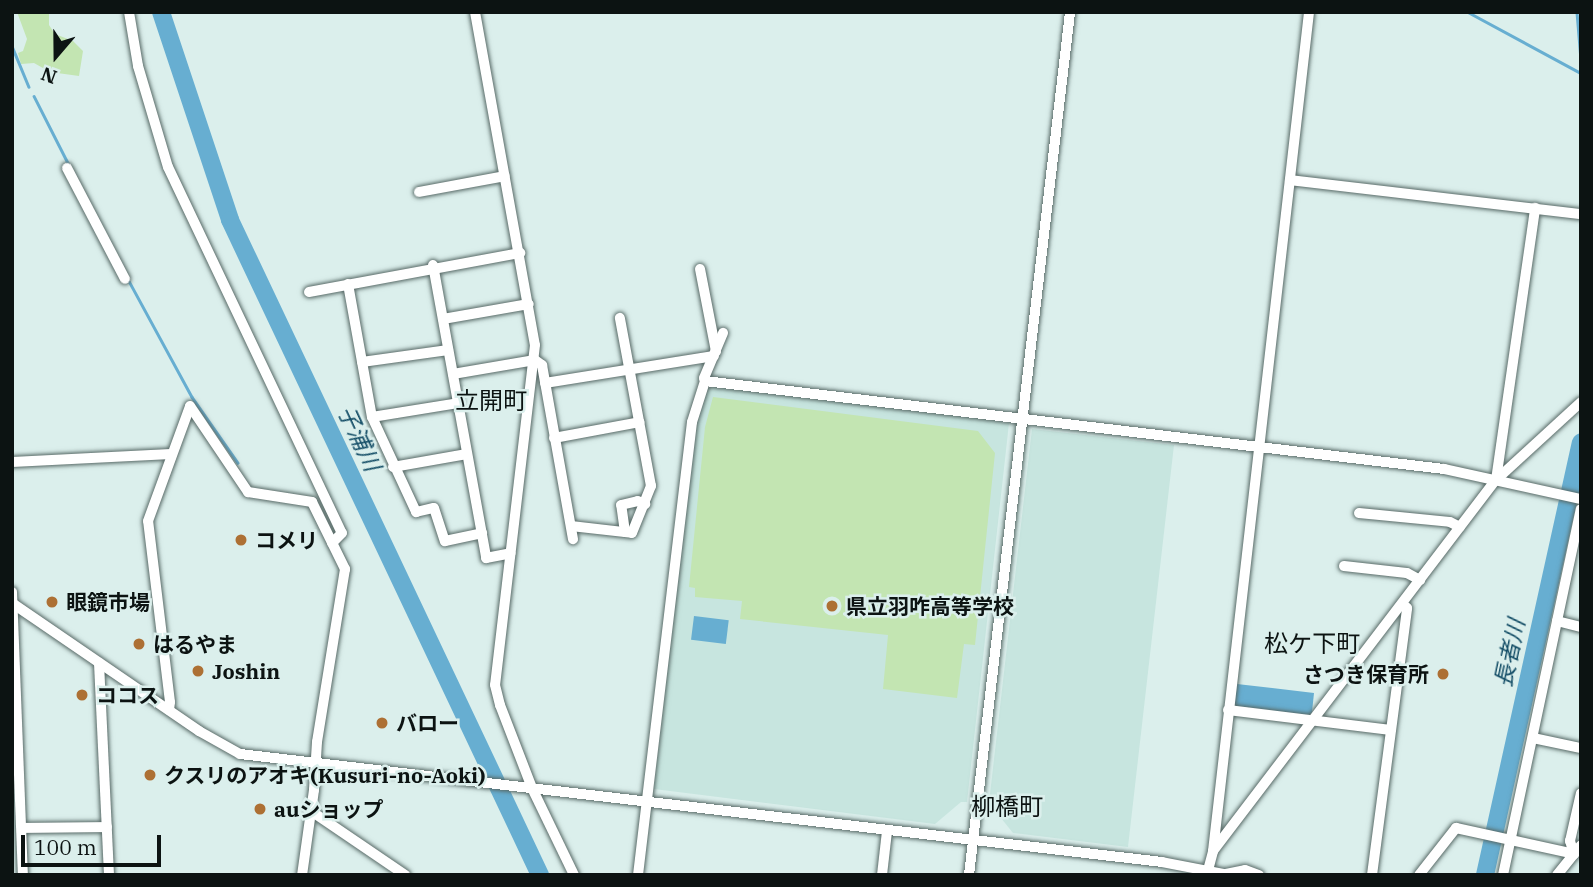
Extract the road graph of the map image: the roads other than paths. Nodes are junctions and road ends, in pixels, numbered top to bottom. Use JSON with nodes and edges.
{"nodes":[{"id":1,"x":129,"y":12,"type":"edge"},
{"id":2,"x":475,"y":12,"type":"edge"},
{"id":3,"x":1070,"y":12,"type":"edge"},
{"id":4,"x":1310,"y":12,"type":"edge"},
{"id":5,"x":67,"y":168,"type":"dead end"},
{"id":6,"x":505,"y":176,"type":"junction"},
{"id":7,"x":1290,"y":180,"type":"junction"},
{"id":8,"x":419,"y":192,"type":"dead end"},
{"id":9,"x":1535,"y":208,"type":"junction"},
{"id":10,"x":1581,"y":214,"type":"edge"},
{"id":11,"x":520,"y":253,"type":"junction"},
{"id":12,"x":434,"y":267,"type":"junction"},
{"id":13,"x":700,"y":270,"type":"dead end"},
{"id":14,"x":125,"y":279,"type":"dead end"},
{"id":15,"x":348,"y":284,"type":"junction"},
{"id":16,"x":309,"y":292,"type":"dead end"},
{"id":17,"x":529,"y":304,"type":"junction"},
{"id":18,"x":620,"y":318,"type":"dead end"},
{"id":19,"x":443,"y":319,"type":"junction"},
{"id":20,"x":723,"y":333,"type":"dead end"},
{"id":21,"x":448,"y":349,"type":"junction"},
{"id":22,"x":715,"y":354,"type":"junction"},
{"id":23,"x":535,"y":360,"type":"junction"},
{"id":24,"x":362,"y":362,"type":"junction"},
{"id":25,"x":630,"y":369,"type":"junction"},
{"id":26,"x":453,"y":374,"type":"junction"},
{"id":27,"x":705,"y":381,"type":"junction"},
{"id":28,"x":545,"y":383,"type":"junction"},
{"id":29,"x":1581,"y":402,"type":"edge"},
{"id":30,"x":458,"y":403,"type":"junction"},
{"id":31,"x":372,"y":417,"type":"junction"},
{"id":32,"x":1021,"y":420,"type":"junction"},
{"id":33,"x":640,"y":422,"type":"junction"},
{"id":34,"x":554,"y":438,"type":"junction"},
{"id":35,"x":1259,"y":446,"type":"junction"},
{"id":36,"x":172,"y":454,"type":"junction"},
{"id":37,"x":467,"y":454,"type":"junction"},
{"id":38,"x":12,"y":462,"type":"edge"},
{"id":39,"x":393,"y":467,"type":"junction"},
{"id":40,"x":1496,"y":480,"type":"junction"},
{"id":41,"x":1581,"y":499,"type":"edge"},
{"id":42,"x":645,"y":504,"type":"junction"},
{"id":43,"x":1581,"y":509,"type":"edge"},
{"id":44,"x":1359,"y":513,"type":"dead end"},
{"id":45,"x":571,"y":526,"type":"junction"},
{"id":46,"x":1460,"y":527,"type":"junction"},
{"id":47,"x":625,"y":532,"type":"junction"},
{"id":48,"x":482,"y":533,"type":"junction"},
{"id":49,"x":573,"y":539,"type":"dead end"},
{"id":50,"x":332,"y":543,"type":"junction"},
{"id":51,"x":511,"y":553,"type":"junction"},
{"id":52,"x":1576,"y":564,"type":"edge"},
{"id":53,"x":1345,"y":565,"type":"dead end"},
{"id":54,"x":1420,"y":580,"type":"junction"},
{"id":55,"x":12,"y":592,"type":"edge"},
{"id":56,"x":12,"y":603,"type":"edge"},
{"id":57,"x":1402,"y":604,"type":"junction"},
{"id":58,"x":1557,"y":621,"type":"junction"},
{"id":59,"x":1581,"y":627,"type":"edge"},
{"id":60,"x":99,"y":663,"type":"junction"},
{"id":61,"x":169,"y":710,"type":"junction"},
{"id":62,"x":1228,"y":710,"type":"junction"},
{"id":63,"x":1313,"y":721,"type":"junction"},
{"id":64,"x":1391,"y":730,"type":"junction"},
{"id":65,"x":1533,"y":738,"type":"junction"},
{"id":66,"x":1581,"y":748,"type":"edge"},
{"id":67,"x":316,"y":762,"type":"junction"},
{"id":68,"x":528,"y":788,"type":"junction"},
{"id":69,"x":1581,"y":793,"type":"edge"},
{"id":70,"x":645,"y":801,"type":"junction"},
{"id":71,"x":311,"y":811,"type":"junction"},
{"id":72,"x":107,"y":827,"type":"junction"},
{"id":73,"x":22,"y":828,"type":"junction"},
{"id":74,"x":887,"y":831,"type":"junction"},
{"id":75,"x":1507,"y":839,"type":"junction"},
{"id":76,"x":972,"y":840,"type":"junction"},
{"id":77,"x":1577,"y":850,"type":"edge"},
{"id":78,"x":1213,"y":851,"type":"junction"},
{"id":79,"x":17,"y":858,"type":"edge"},
{"id":80,"x":1203,"y":873,"type":"edge"},
{"id":81,"x":1228,"y":874,"type":"edge"},
{"id":82,"x":23,"y":875,"type":"edge"},
{"id":83,"x":109,"y":875,"type":"edge"},
{"id":84,"x":302,"y":875,"type":"edge"},
{"id":85,"x":405,"y":875,"type":"edge"},
{"id":86,"x":574,"y":875,"type":"edge"},
{"id":87,"x":638,"y":875,"type":"edge"},
{"id":88,"x":882,"y":875,"type":"edge"},
{"id":89,"x":969,"y":875,"type":"edge"},
{"id":90,"x":1259,"y":875,"type":"edge"},
{"id":91,"x":1372,"y":875,"type":"edge"},
{"id":92,"x":1419,"y":875,"type":"edge"},
{"id":93,"x":1503,"y":875,"type":"edge"},
{"id":94,"x":1557,"y":875,"type":"edge"}],
"edges":[{"from":1,"to":50,"type":"street"},
{"from":2,"to":6,"type":"street"},
{"from":3,"to":32,"type":"street"},
{"from":4,"to":7,"type":"street"},
{"from":5,"to":14,"type":"street"},
{"from":6,"to":8,"type":"street"},
{"from":6,"to":11,"type":"street"},
{"from":7,"to":9,"type":"street"},
{"from":7,"to":35,"type":"street"},
{"from":9,"to":10,"type":"street"},
{"from":9,"to":40,"type":"street"},
{"from":11,"to":12,"type":"street"},
{"from":11,"to":17,"type":"street"},
{"from":12,"to":15,"type":"street"},
{"from":12,"to":19,"type":"street"},
{"from":13,"to":22,"type":"street"},
{"from":15,"to":16,"type":"street"},
{"from":15,"to":24,"type":"street"},
{"from":17,"to":19,"type":"street"},
{"from":17,"to":23,"type":"street"},
{"from":18,"to":25,"type":"street"},
{"from":19,"to":21,"type":"street"},
{"from":20,"to":22,"type":"street"},
{"from":21,"to":24,"type":"street"},
{"from":21,"to":26,"type":"street"},
{"from":22,"to":25,"type":"street"},
{"from":22,"to":27,"type":"street"},
{"from":23,"to":26,"type":"street"},
{"from":23,"to":28,"type":"street"},
{"from":23,"to":51,"type":"street"},
{"from":24,"to":31,"type":"street"},
{"from":25,"to":28,"type":"street"},
{"from":25,"to":33,"type":"street"},
{"from":26,"to":30,"type":"street"},
{"from":27,"to":32,"type":"street"},
{"from":27,"to":70,"type":"street"},
{"from":28,"to":34,"type":"street"},
{"from":29,"to":40,"type":"street"},
{"from":30,"to":31,"type":"street"},
{"from":30,"to":37,"type":"street"},
{"from":31,"to":39,"type":"street"},
{"from":32,"to":35,"type":"street"},
{"from":32,"to":76,"type":"street"},
{"from":33,"to":34,"type":"street"},
{"from":33,"to":42,"type":"street"},
{"from":34,"to":45,"type":"street"},
{"from":35,"to":40,"type":"street"},
{"from":35,"to":62,"type":"street"},
{"from":36,"to":38,"type":"street"},
{"from":36,"to":50,"type":"street"},
{"from":36,"to":61,"type":"street"},
{"from":37,"to":39,"type":"street"},
{"from":37,"to":48,"type":"street"},
{"from":39,"to":48,"type":"street"},
{"from":40,"to":41,"type":"street"},
{"from":40,"to":46,"type":"street"},
{"from":42,"to":47,"type":"street"},
{"from":42,"to":47,"type":"street"},
{"from":43,"to":52,"type":"street"},
{"from":44,"to":46,"type":"street"},
{"from":45,"to":47,"type":"street"},
{"from":45,"to":49,"type":"street"},
{"from":46,"to":54,"type":"street"},
{"from":48,"to":51,"type":"street"},
{"from":50,"to":67,"type":"street"},
{"from":51,"to":68,"type":"street"},
{"from":52,"to":58,"type":"street"},
{"from":53,"to":54,"type":"street"},
{"from":54,"to":57,"type":"street"},
{"from":55,"to":56,"type":"street"},
{"from":56,"to":60,"type":"street"},
{"from":56,"to":73,"type":"street"},
{"from":57,"to":63,"type":"street"},
{"from":57,"to":64,"type":"street"},
{"from":58,"to":59,"type":"street"},
{"from":58,"to":65,"type":"street"},
{"from":60,"to":61,"type":"street"},
{"from":60,"to":72,"type":"street"},
{"from":61,"to":67,"type":"street"},
{"from":62,"to":63,"type":"street"},
{"from":62,"to":78,"type":"street"},
{"from":63,"to":64,"type":"street"},
{"from":63,"to":78,"type":"street"},
{"from":64,"to":91,"type":"street"},
{"from":65,"to":66,"type":"street"},
{"from":65,"to":75,"type":"street"},
{"from":67,"to":68,"type":"street"},
{"from":67,"to":71,"type":"street"},
{"from":68,"to":70,"type":"street"},
{"from":68,"to":86,"type":"street"},
{"from":69,"to":77,"type":"street"},
{"from":70,"to":74,"type":"street"},
{"from":70,"to":87,"type":"street"},
{"from":71,"to":84,"type":"street"},
{"from":71,"to":85,"type":"street"},
{"from":72,"to":73,"type":"street"},
{"from":72,"to":83,"type":"street"},
{"from":73,"to":79,"type":"street"},
{"from":74,"to":76,"type":"street"},
{"from":74,"to":88,"type":"street"},
{"from":75,"to":77,"type":"street"},
{"from":75,"to":92,"type":"street"},
{"from":75,"to":93,"type":"street"},
{"from":76,"to":80,"type":"street"},
{"from":76,"to":89,"type":"street"},
{"from":77,"to":94,"type":"street"},
{"from":78,"to":80,"type":"street"},
{"from":79,"to":82,"type":"street"},
{"from":80,"to":81,"type":"street"},
{"from":81,"to":90,"type":"street"}]}
